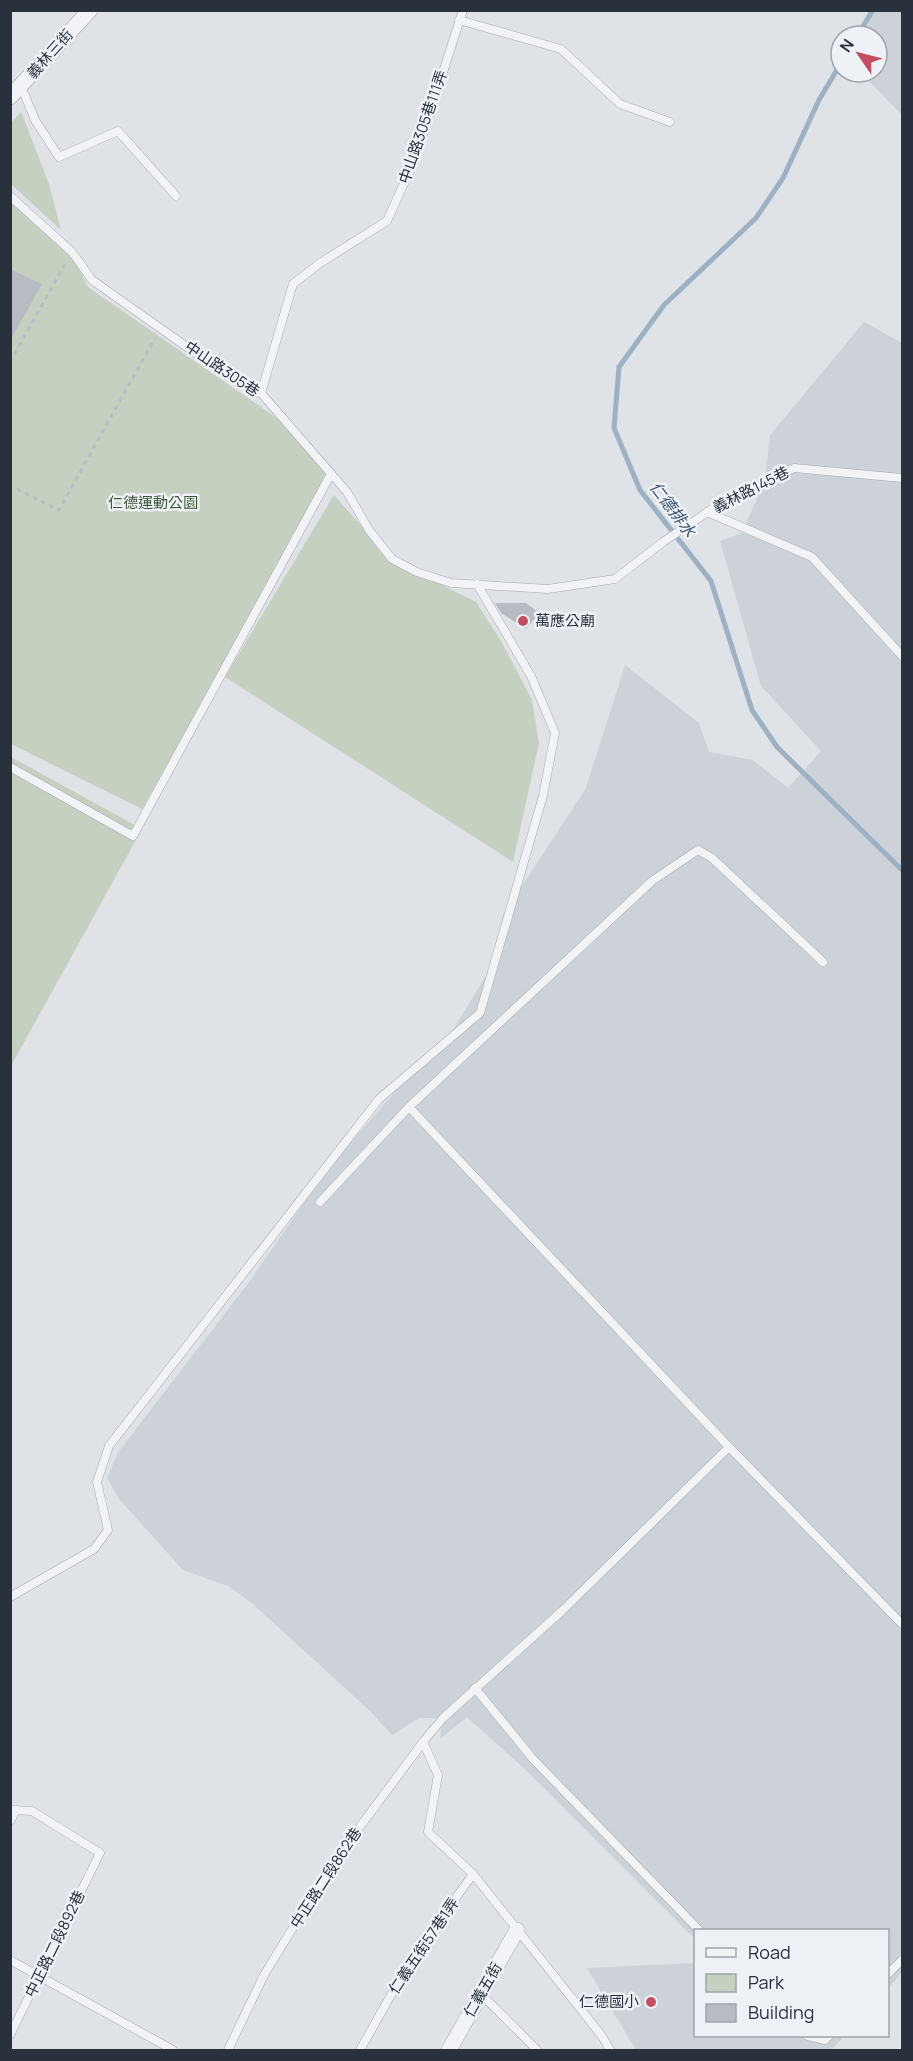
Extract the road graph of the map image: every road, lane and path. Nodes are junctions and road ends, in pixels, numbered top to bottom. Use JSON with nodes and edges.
{"nodes":[{"id":1,"x":90,"y":10,"type":"edge"},
{"id":2,"x":463,"y":10,"type":"edge"},
{"id":3,"x":459,"y":20,"type":"junction"},
{"id":4,"x":16,"y":81,"type":"edge"},
{"id":5,"x":10,"y":98,"type":"edge"},
{"id":6,"x":670,"y":122,"type":"dead end"},
{"id":7,"x":10,"y":196,"type":"edge"},
{"id":8,"x":176,"y":196,"type":"dead end"},
{"id":9,"x":72,"y":252,"type":"junction"},
{"id":10,"x":161,"y":326,"type":"junction"},
{"id":11,"x":10,"y":362,"type":"edge"},
{"id":12,"x":261,"y":393,"type":"junction"},
{"id":13,"x":330,"y":474,"type":"junction"},
{"id":14,"x":903,"y":478,"type":"edge"},
{"id":15,"x":17,"y":489,"type":"dead end"},
{"id":16,"x":707,"y":512,"type":"junction"},
{"id":17,"x":477,"y":584,"type":"junction"},
{"id":18,"x":903,"y":656,"type":"edge"},
{"id":19,"x":10,"y":767,"type":"edge"},
{"id":20,"x":823,"y":962,"type":"dead end"},
{"id":21,"x":409,"y":1107,"type":"junction"},
{"id":22,"x":320,"y":1202,"type":"dead end"},
{"id":23,"x":729,"y":1447,"type":"junction"},
{"id":24,"x":10,"y":1598,"type":"edge"},
{"id":25,"x":903,"y":1624,"type":"edge"},
{"id":26,"x":475,"y":1688,"type":"junction"},
{"id":27,"x":423,"y":1742,"type":"junction"},
{"id":28,"x":13,"y":1810,"type":"edge"},
{"id":29,"x":10,"y":1821,"type":"edge"},
{"id":30,"x":473,"y":1874,"type":"junction"},
{"id":31,"x":698,"y":1929,"type":"edge"},
{"id":32,"x":518,"y":1930,"type":"junction"},
{"id":33,"x":10,"y":1960,"type":"edge"},
{"id":34,"x":903,"y":1960,"type":"edge"},
{"id":35,"x":889,"y":1973,"type":"edge"},
{"id":36,"x":40,"y":1976,"type":"junction"},
{"id":37,"x":481,"y":1994,"type":"junction"},
{"id":38,"x":10,"y":2035,"type":"edge"},
{"id":39,"x":812,"y":2037,"type":"edge"},
{"id":40,"x":828,"y":2037,"type":"edge"},
{"id":41,"x":173,"y":2050,"type":"edge"},
{"id":42,"x":228,"y":2050,"type":"edge"},
{"id":43,"x":360,"y":2050,"type":"edge"},
{"id":44,"x":449,"y":2050,"type":"edge"},
{"id":45,"x":537,"y":2050,"type":"edge"},
{"id":46,"x":610,"y":2050,"type":"edge"}],
"edges":[{"from":1,"to":4,"type":"street","name":"義林三街"},
{"from":2,"to":3,"type":"lane","name":"中山路305巷111弄"},
{"from":3,"to":6,"type":"lane"},
{"from":3,"to":12,"type":"lane","name":"中山路305巷111弄"},
{"from":4,"to":5,"type":"street","name":"義林三街"},
{"from":4,"to":8,"type":"lane"},
{"from":7,"to":9,"type":"lane","name":"中山路305巷"},
{"from":9,"to":10,"type":"lane","name":"中山路305巷"},
{"from":9,"to":11,"type":"path"},
{"from":10,"to":12,"type":"lane","name":"中山路305巷"},
{"from":10,"to":15,"type":"path"},
{"from":12,"to":13,"type":"lane","name":"中山路305巷"},
{"from":13,"to":17,"type":"lane","name":"中山路305巷"},
{"from":13,"to":19,"type":"lane"},
{"from":14,"to":16,"type":"lane","name":"義林路145巷"},
{"from":16,"to":17,"type":"lane","name":"義林路145巷"},
{"from":16,"to":18,"type":"lane"},
{"from":17,"to":24,"type":"lane"},
{"from":20,"to":21,"type":"lane"},
{"from":21,"to":22,"type":"lane"},
{"from":21,"to":23,"type":"lane"},
{"from":23,"to":25,"type":"lane"},
{"from":23,"to":26,"type":"lane","name":"中正路二段862巷"},
{"from":26,"to":27,"type":"lane","name":"中正路二段862巷"},
{"from":26,"to":31,"type":"lane"},
{"from":27,"to":30,"type":"lane"},
{"from":27,"to":42,"type":"lane","name":"中正路二段862巷"},
{"from":28,"to":29,"type":"lane"},
{"from":28,"to":36,"type":"lane","name":"中正路二段892巷"},
{"from":30,"to":32,"type":"lane"},
{"from":30,"to":43,"type":"lane","name":"仁義五街57巷1弄"},
{"from":32,"to":37,"type":"street","name":"仁義五街"},
{"from":32,"to":46,"type":"lane"},
{"from":33,"to":36,"type":"lane"},
{"from":34,"to":35,"type":"lane"},
{"from":36,"to":38,"type":"lane","name":"中正路二段892巷"},
{"from":36,"to":41,"type":"lane"},
{"from":37,"to":44,"type":"street","name":"仁義五街"},
{"from":37,"to":45,"type":"lane"},
{"from":39,"to":40,"type":"lane"}]}
